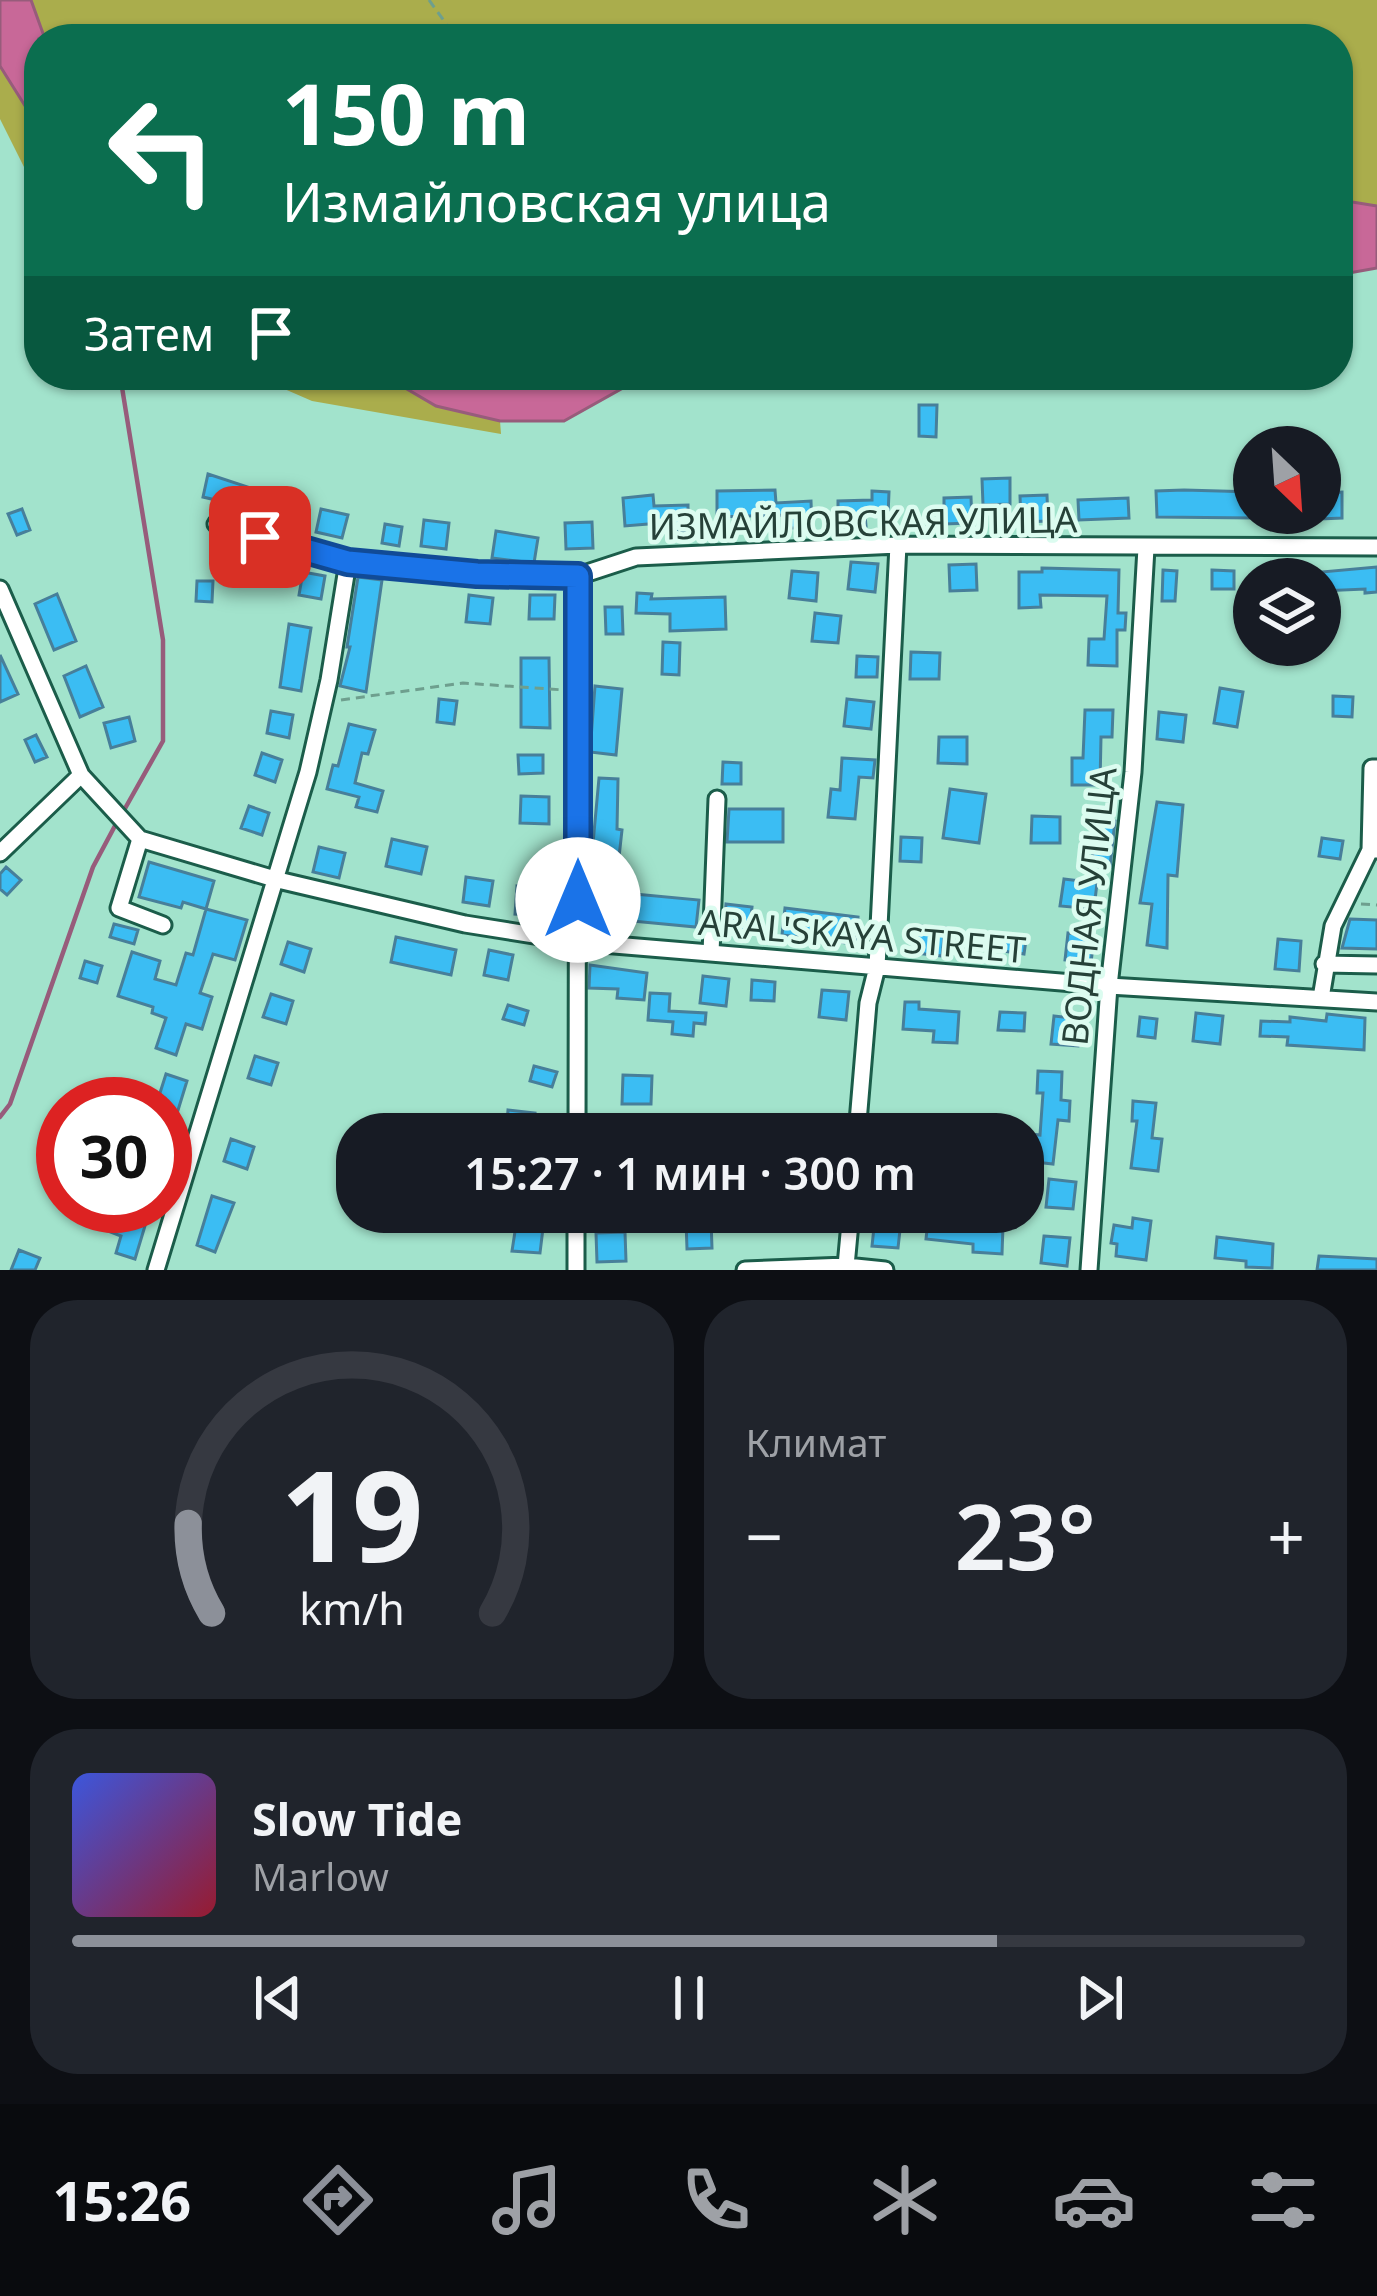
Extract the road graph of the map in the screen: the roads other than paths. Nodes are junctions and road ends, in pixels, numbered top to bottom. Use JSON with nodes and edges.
{"nodes":[{"id":1,"x":216,"y":524,"type":"dead end"},
{"id":2,"x":898,"y":545,"type":"junction"},
{"id":3,"x":1377,"y":547,"type":"edge"},
{"id":4,"x":1146,"y":548,"type":"junction"},
{"id":5,"x":348,"y":562,"type":"junction"},
{"id":6,"x":578,"y":576,"type":"junction"},
{"id":7,"x":0,"y":589,"type":"edge"},
{"id":8,"x":1377,"y":768,"type":"edge"},
{"id":9,"x":81,"y":775,"type":"junction"},
{"id":10,"x":717,"y":799,"type":"dead end"},
{"id":11,"x":135,"y":835,"type":"junction"},
{"id":12,"x":1374,"y":850,"type":"edge"},
{"id":13,"x":0,"y":853,"type":"edge"},
{"id":14,"x":278,"y":880,"type":"junction"},
{"id":15,"x":163,"y":925,"type":"dead end"},
{"id":16,"x":578,"y":942,"type":"junction"},
{"id":17,"x":711,"y":953,"type":"junction"},
{"id":18,"x":1324,"y":964,"type":"junction"},
{"id":19,"x":1377,"y":965,"type":"edge"},
{"id":20,"x":877,"y":967,"type":"junction"},
{"id":21,"x":1109,"y":986,"type":"junction"},
{"id":22,"x":1321,"y":998,"type":"junction"},
{"id":23,"x":1377,"y":1002,"type":"edge"},
{"id":24,"x":577,"y":1113,"type":"edge"},
{"id":25,"x":859,"y":1113,"type":"edge"},
{"id":26,"x":577,"y":1233,"type":"edge"},
{"id":27,"x":848,"y":1233,"type":"edge"},
{"id":28,"x":846,"y":1266,"type":"junction"},
{"id":29,"x":156,"y":1270,"type":"edge"},
{"id":30,"x":576,"y":1270,"type":"edge"},
{"id":31,"x":745,"y":1270,"type":"edge"},
{"id":32,"x":885,"y":1270,"type":"edge"},
{"id":33,"x":1089,"y":1270,"type":"edge"}],
"edges":[{"from":1,"to":5,"type":"street","name":"ИЗМАЙЛОВСКАЯ УЛИЦА"},
{"from":2,"to":4,"type":"street","name":"ИЗМАЙЛОВСКАЯ УЛИЦА"},
{"from":2,"to":6,"type":"street","name":"ИЗМАЙЛОВСКАЯ УЛИЦА"},
{"from":2,"to":20,"type":"street"},
{"from":3,"to":4,"type":"street","name":"ИЗМАЙЛОВСКАЯ УЛИЦА"},
{"from":4,"to":21,"type":"street","name":"ВОДНАЯ УЛИЦА"},
{"from":5,"to":6,"type":"street","name":"ИЗМАЙЛОВСКАЯ УЛИЦА"},
{"from":5,"to":14,"type":"street"},
{"from":6,"to":16,"type":"street"},
{"from":7,"to":9,"type":"street","name":"ARAL'SKAYA STREET"},
{"from":8,"to":12,"type":"street"},
{"from":9,"to":11,"type":"street","name":"ARAL'SKAYA STREET"},
{"from":9,"to":13,"type":"street"},
{"from":10,"to":17,"type":"street"},
{"from":11,"to":14,"type":"street","name":"ARAL'SKAYA STREET"},
{"from":11,"to":15,"type":"street"},
{"from":12,"to":18,"type":"street"},
{"from":14,"to":16,"type":"street","name":"ARAL'SKAYA STREET"},
{"from":14,"to":29,"type":"street"},
{"from":16,"to":17,"type":"street","name":"ARAL'SKAYA STREET"},
{"from":16,"to":24,"type":"street"},
{"from":17,"to":20,"type":"street","name":"ARAL'SKAYA STREET"},
{"from":18,"to":19,"type":"street"},
{"from":18,"to":22,"type":"street"},
{"from":20,"to":21,"type":"street","name":"ARAL'SKAYA STREET"},
{"from":20,"to":25,"type":"street"},
{"from":21,"to":22,"type":"street","name":"ARAL'SKAYA STREET"},
{"from":21,"to":33,"type":"street","name":"ВОДНАЯ УЛИЦА"},
{"from":22,"to":23,"type":"street","name":"ARAL'SKAYA STREET"},
{"from":26,"to":30,"type":"street"},
{"from":27,"to":28,"type":"street"},
{"from":28,"to":31,"type":"street"},
{"from":28,"to":32,"type":"street"}]}
